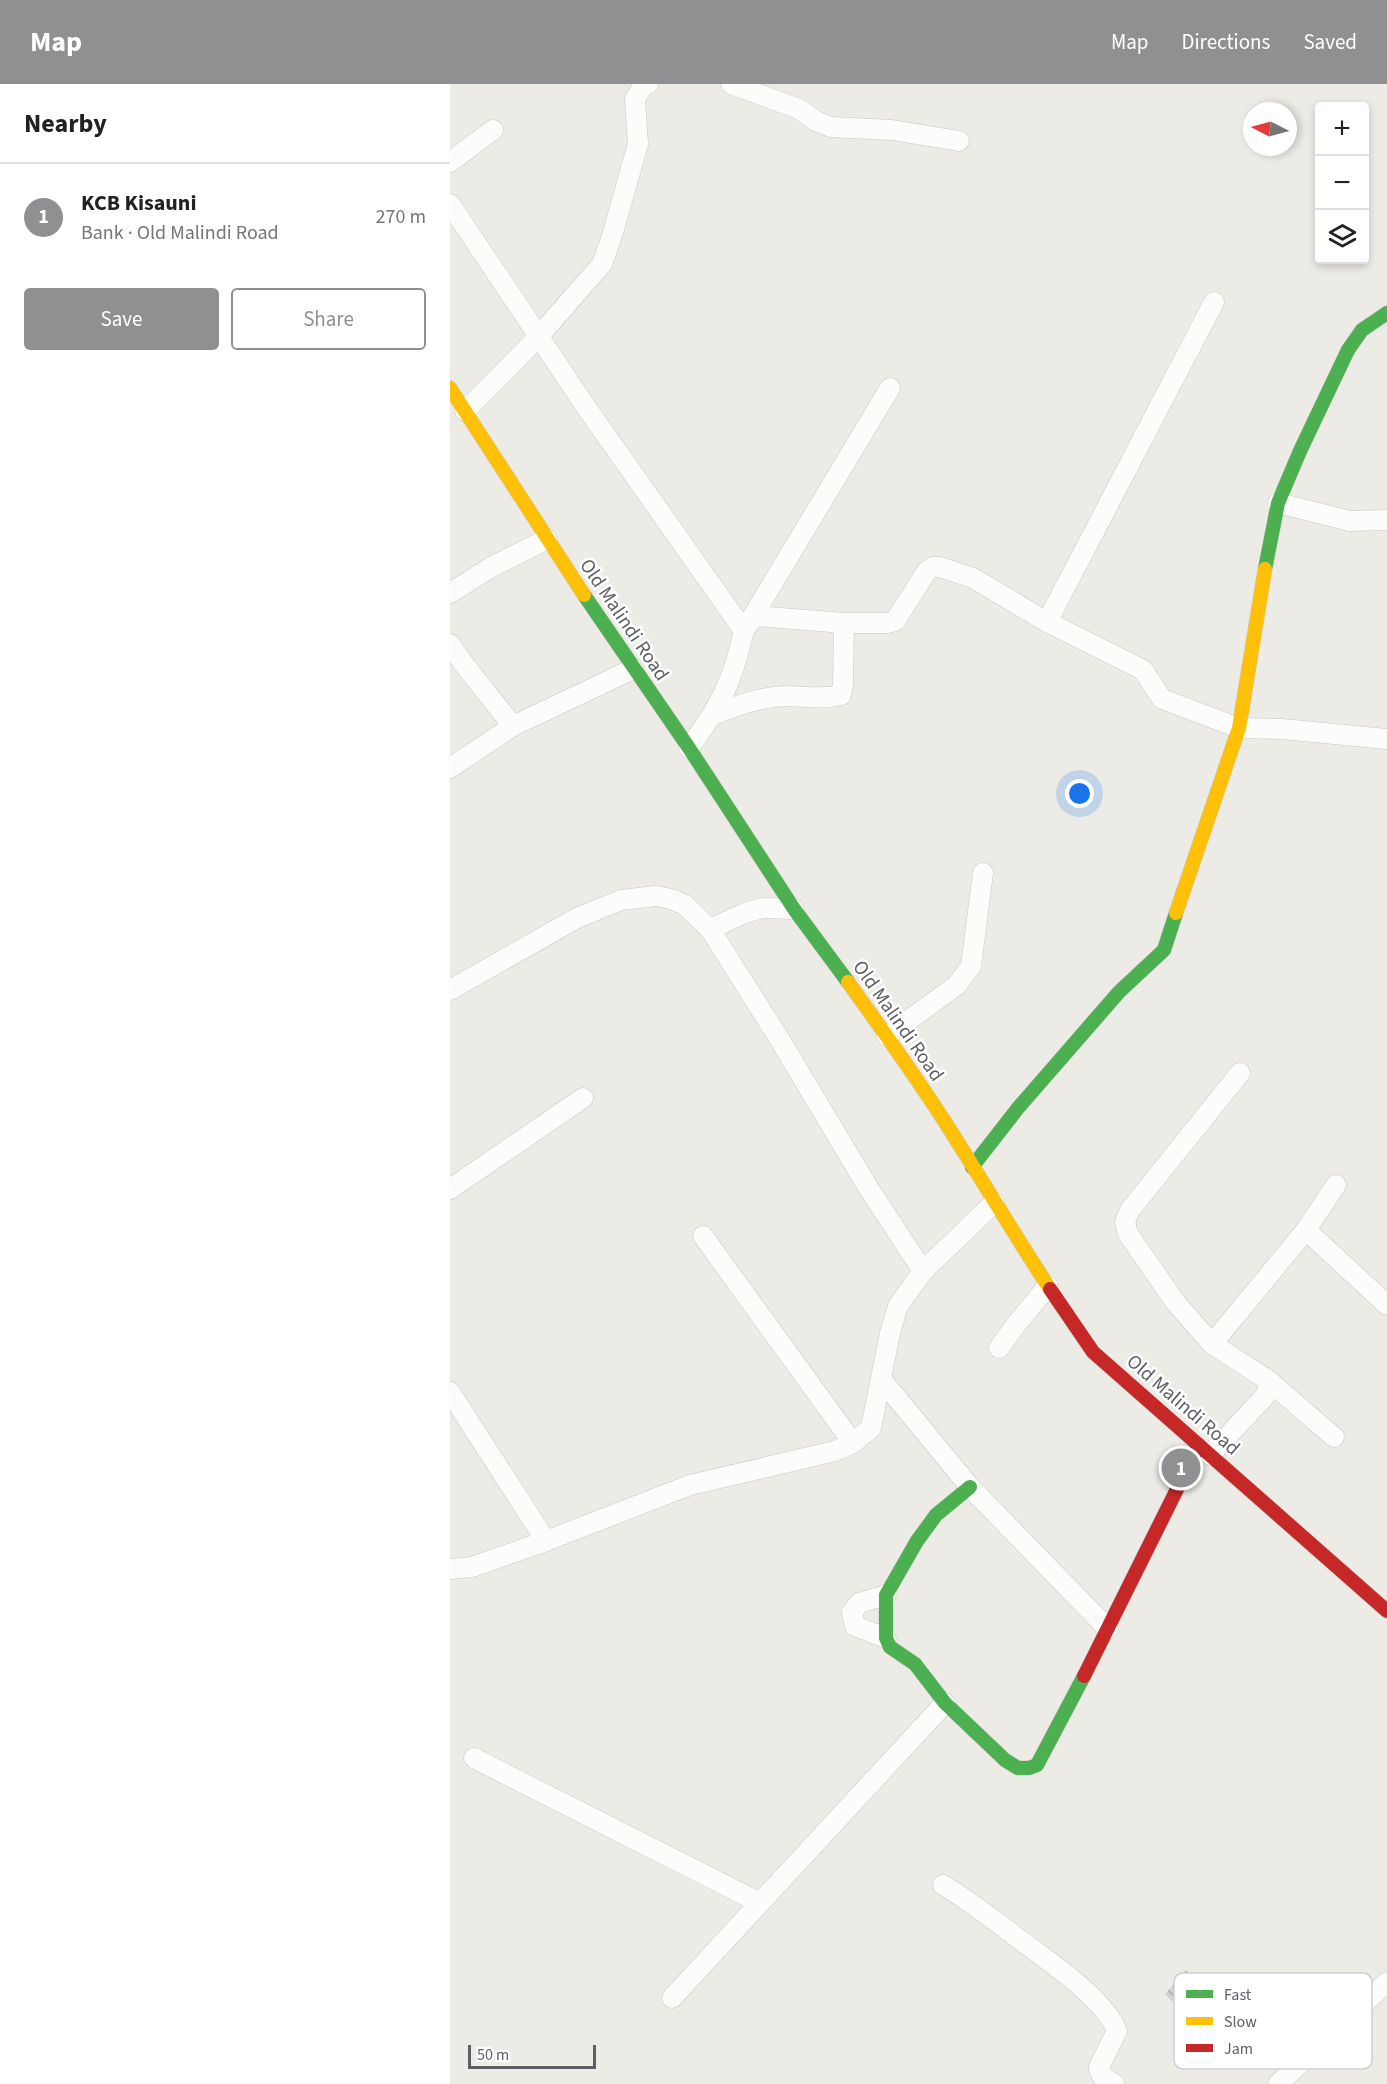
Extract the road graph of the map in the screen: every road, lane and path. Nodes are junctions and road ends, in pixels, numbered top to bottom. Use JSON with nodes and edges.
{"nodes":[{"id":1,"x":648,"y":84,"type":"edge"},
{"id":2,"x":731,"y":84,"type":"edge"},
{"id":3,"x":493,"y":130,"type":"dead end"},
{"id":4,"x":958,"y":141,"type":"dead end"},
{"id":5,"x":450,"y":162,"type":"edge"},
{"id":6,"x":450,"y":204,"type":"edge"},
{"id":7,"x":1214,"y":302,"type":"dead end"},
{"id":8,"x":1387,"y":313,"type":"edge"},
{"id":9,"x":538,"y":336,"type":"junction"},
{"id":10,"x":450,"y":388,"type":"edge"},
{"id":11,"x":890,"y":388,"type":"dead end"},
{"id":12,"x":465,"y":411,"type":"junction"},
{"id":13,"x":1278,"y":503,"type":"junction"},
{"id":14,"x":1387,"y":520,"type":"edge"},
{"id":15,"x":547,"y":539,"type":"junction"},
{"id":16,"x":450,"y":593,"type":"edge"},
{"id":17,"x":1047,"y":622,"type":"junction"},
{"id":18,"x":844,"y":623,"type":"junction"},
{"id":19,"x":750,"y":624,"type":"junction"},
{"id":20,"x":450,"y":644,"type":"edge"},
{"id":21,"x":633,"y":669,"type":"junction"},
{"id":22,"x":713,"y":715,"type":"junction"},
{"id":23,"x":513,"y":726,"type":"junction"},
{"id":24,"x":1239,"y":728,"type":"junction"},
{"id":25,"x":1387,"y":739,"type":"edge"},
{"id":26,"x":689,"y":748,"type":"junction"},
{"id":27,"x":450,"y":768,"type":"edge"},
{"id":28,"x":983,"y":873,"type":"dead end"},
{"id":29,"x":794,"y":909,"type":"junction"},
{"id":30,"x":710,"y":929,"type":"junction"},
{"id":31,"x":450,"y":990,"type":"edge"},
{"id":32,"x":887,"y":1036,"type":"junction"},
{"id":33,"x":1240,"y":1072,"type":"dead end"},
{"id":34,"x":583,"y":1098,"type":"dead end"},
{"id":35,"x":972,"y":1167,"type":"junction"},
{"id":36,"x":1336,"y":1185,"type":"dead end"},
{"id":37,"x":450,"y":1189,"type":"edge"},
{"id":38,"x":994,"y":1203,"type":"junction"},
{"id":39,"x":1306,"y":1230,"type":"junction"},
{"id":40,"x":702,"y":1236,"type":"dead end"},
{"id":41,"x":923,"y":1272,"type":"junction"},
{"id":42,"x":1048,"y":1286,"type":"junction"},
{"id":43,"x":1387,"y":1305,"type":"edge"},
{"id":44,"x":1212,"y":1344,"type":"junction"},
{"id":45,"x":999,"y":1348,"type":"dead end"},
{"id":46,"x":882,"y":1380,"type":"junction"},
{"id":47,"x":1268,"y":1380,"type":"junction"},
{"id":48,"x":450,"y":1392,"type":"edge"},
{"id":49,"x":1334,"y":1437,"type":"dead end"},
{"id":50,"x":853,"y":1443,"type":"junction"},
{"id":51,"x":1205,"y":1450,"type":"junction"},
{"id":52,"x":970,"y":1487,"type":"junction"},
{"id":53,"x":546,"y":1541,"type":"junction"},
{"id":54,"x":450,"y":1569,"type":"edge"},
{"id":55,"x":886,"y":1594,"type":"junction"},
{"id":56,"x":1387,"y":1611,"type":"edge"},
{"id":57,"x":1108,"y":1629,"type":"junction"},
{"id":58,"x":886,"y":1638,"type":"junction"},
{"id":59,"x":945,"y":1703,"type":"junction"},
{"id":60,"x":474,"y":1758,"type":"dead end"},
{"id":61,"x":943,"y":1885,"type":"dead end"},
{"id":62,"x":760,"y":1903,"type":"junction"},
{"id":63,"x":1387,"y":1982,"type":"edge"},
{"id":64,"x":1372,"y":1996,"type":"edge"},
{"id":65,"x":672,"y":1998,"type":"dead end"},
{"id":66,"x":1294,"y":2069,"type":"edge"},
{"id":67,"x":1114,"y":2084,"type":"edge"},
{"id":68,"x":1278,"y":2084,"type":"edge"}],
"edges":[{"from":1,"to":9,"type":"street"},
{"from":2,"to":4,"type":"street"},
{"from":3,"to":5,"type":"street"},
{"from":6,"to":9,"type":"street"},
{"from":7,"to":17,"type":"street"},
{"from":8,"to":13,"type":"street"},
{"from":9,"to":12,"type":"street"},
{"from":9,"to":19,"type":"street"},
{"from":10,"to":12,"type":"street","name":"Old Malindi Road"},
{"from":11,"to":19,"type":"street"},
{"from":12,"to":15,"type":"street","name":"Old Malindi Road"},
{"from":13,"to":14,"type":"street"},
{"from":13,"to":24,"type":"street"},
{"from":15,"to":16,"type":"street"},
{"from":15,"to":21,"type":"street","name":"Old Malindi Road"},
{"from":17,"to":18,"type":"street"},
{"from":17,"to":24,"type":"street"},
{"from":18,"to":19,"type":"street"},
{"from":18,"to":22,"type":"street"},
{"from":19,"to":22,"type":"street"},
{"from":20,"to":23,"type":"street"},
{"from":21,"to":23,"type":"street"},
{"from":21,"to":26,"type":"street","name":"Old Malindi Road"},
{"from":22,"to":26,"type":"street"},
{"from":23,"to":27,"type":"street"},
{"from":24,"to":25,"type":"street"},
{"from":24,"to":35,"type":"street"},
{"from":26,"to":29,"type":"street","name":"Old Malindi Road"},
{"from":28,"to":32,"type":"street"},
{"from":29,"to":30,"type":"street"},
{"from":29,"to":32,"type":"street","name":"Old Malindi Road"},
{"from":30,"to":31,"type":"street"},
{"from":30,"to":41,"type":"street"},
{"from":32,"to":35,"type":"street","name":"Old Malindi Road"},
{"from":33,"to":44,"type":"street"},
{"from":34,"to":37,"type":"street"},
{"from":35,"to":38,"type":"street","name":"Old Malindi Road"},
{"from":36,"to":39,"type":"street"},
{"from":38,"to":41,"type":"street"},
{"from":38,"to":42,"type":"street","name":"Old Malindi Road"},
{"from":39,"to":43,"type":"street"},
{"from":39,"to":44,"type":"street"},
{"from":40,"to":50,"type":"street"},
{"from":41,"to":46,"type":"street"},
{"from":42,"to":45,"type":"street"},
{"from":42,"to":51,"type":"street","name":"Old Malindi Road"},
{"from":44,"to":47,"type":"street"},
{"from":46,"to":50,"type":"street"},
{"from":46,"to":52,"type":"street"},
{"from":47,"to":49,"type":"street"},
{"from":47,"to":51,"type":"street"},
{"from":48,"to":53,"type":"street"},
{"from":50,"to":53,"type":"street"},
{"from":51,"to":56,"type":"street","name":"Old Malindi Road"},
{"from":51,"to":57,"type":"street"},
{"from":52,"to":55,"type":"street"},
{"from":52,"to":57,"type":"street"},
{"from":53,"to":54,"type":"street"},
{"from":55,"to":58,"type":"street"},
{"from":55,"to":58,"type":"street"},
{"from":57,"to":59,"type":"street"},
{"from":58,"to":59,"type":"street"},
{"from":59,"to":62,"type":"street"},
{"from":60,"to":62,"type":"street"},
{"from":61,"to":67,"type":"street"},
{"from":62,"to":65,"type":"street"},
{"from":63,"to":64,"type":"street"},
{"from":66,"to":68,"type":"street"}]}
